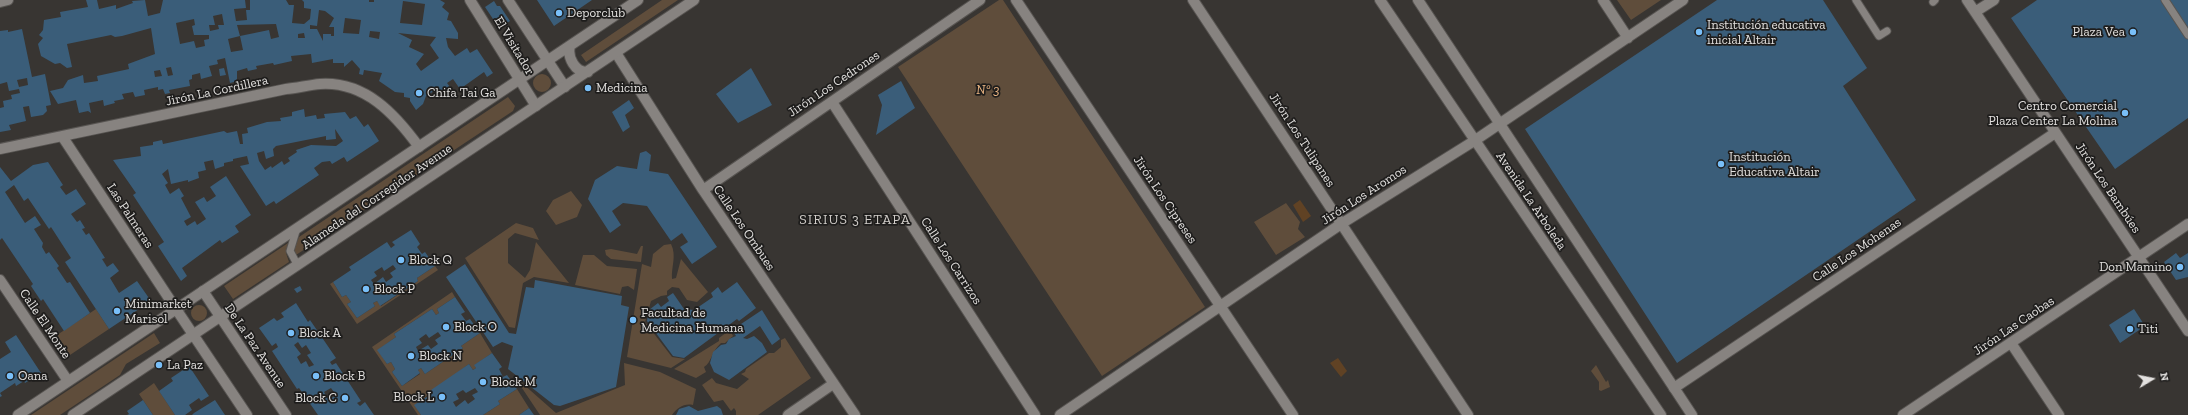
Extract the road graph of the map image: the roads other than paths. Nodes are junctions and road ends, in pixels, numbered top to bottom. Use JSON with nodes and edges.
{"nodes":[{"id":1,"x":8,"y":0,"type":"edge"},
{"id":2,"x":470,"y":0,"type":"edge"},
{"id":3,"x":508,"y":0,"type":"edge"},
{"id":4,"x":638,"y":0,"type":"edge"},
{"id":5,"x":694,"y":0,"type":"edge"},
{"id":6,"x":980,"y":0,"type":"edge"},
{"id":7,"x":1016,"y":0,"type":"edge"},
{"id":8,"x":1193,"y":0,"type":"edge"},
{"id":9,"x":1380,"y":0,"type":"edge"},
{"id":10,"x":1418,"y":0,"type":"edge"},
{"id":11,"x":1603,"y":0,"type":"edge"},
{"id":12,"x":1683,"y":0,"type":"edge"},
{"id":13,"x":1856,"y":0,"type":"edge"},
{"id":14,"x":1967,"y":0,"type":"edge"},
{"id":15,"x":1994,"y":0,"type":"edge"},
{"id":16,"x":2165,"y":0,"type":"edge"},
{"id":17,"x":0,"y":2,"type":"edge"},
{"id":18,"x":1975,"y":12,"type":"junction"},
{"id":19,"x":1887,"y":31,"type":"dead end"},
{"id":20,"x":2188,"y":35,"type":"edge"},
{"id":21,"x":1628,"y":38,"type":"junction"},
{"id":22,"x":570,"y":46,"type":"junction"},
{"id":23,"x":616,"y":53,"type":"junction"},
{"id":24,"x":548,"y":61,"type":"junction"},
{"id":25,"x":588,"y":72,"type":"junction"},
{"id":26,"x":519,"y":80,"type":"junction"},
{"id":27,"x":565,"y":87,"type":"junction"},
{"id":28,"x":832,"y":102,"type":"junction"},
{"id":29,"x":536,"y":106,"type":"junction"},
{"id":30,"x":1500,"y":123,"type":"junction"},
{"id":31,"x":2055,"y":133,"type":"junction"},
{"id":32,"x":62,"y":136,"type":"junction"},
{"id":33,"x":1474,"y":141,"type":"junction"},
{"id":34,"x":419,"y":147,"type":"junction"},
{"id":35,"x":0,"y":149,"type":"edge"},
{"id":36,"x":703,"y":190,"type":"junction"},
{"id":37,"x":1341,"y":224,"type":"junction"},
{"id":38,"x":2188,"y":224,"type":"edge"},
{"id":39,"x":297,"y":228,"type":"junction"},
{"id":40,"x":2138,"y":257,"type":"junction"},
{"id":41,"x":298,"y":266,"type":"junction"},
{"id":42,"x":0,"y":280,"type":"edge"},
{"id":43,"x":203,"y":291,"type":"junction"},
{"id":44,"x":1221,"y":306,"type":"junction"},
{"id":45,"x":176,"y":309,"type":"junction"},
{"id":46,"x":220,"y":317,"type":"junction"},
{"id":47,"x":2188,"y":331,"type":"edge"},
{"id":48,"x":193,"y":335,"type":"junction"},
{"id":49,"x":2011,"y":343,"type":"junction"},
{"id":50,"x":68,"y":381,"type":"junction"},
{"id":51,"x":834,"y":384,"type":"junction"},
{"id":52,"x":1674,"y":388,"type":"junction"},
{"id":53,"x":18,"y":415,"type":"edge"},
{"id":54,"x":73,"y":415,"type":"edge"},
{"id":55,"x":247,"y":415,"type":"edge"},
{"id":56,"x":286,"y":415,"type":"edge"},
{"id":57,"x":788,"y":415,"type":"edge"},
{"id":58,"x":855,"y":415,"type":"edge"},
{"id":59,"x":1035,"y":415,"type":"edge"},
{"id":60,"x":1060,"y":415,"type":"edge"},
{"id":61,"x":1293,"y":415,"type":"edge"},
{"id":62,"x":1468,"y":415,"type":"edge"},
{"id":63,"x":1661,"y":415,"type":"edge"},
{"id":64,"x":1692,"y":415,"type":"edge"},
{"id":65,"x":1903,"y":415,"type":"edge"},
{"id":66,"x":2059,"y":415,"type":"edge"}],
"edges":[{"from":1,"to":17,"type":"street"},
{"from":2,"to":26,"type":"street","name":"El Visitador"},
{"from":3,"to":24,"type":"street"},
{"from":4,"to":22,"type":"street","name":"Alameda del Corregidor Avenue"},
{"from":5,"to":23,"type":"street","name":"Alameda del Corregidor Avenue"},
{"from":6,"to":28,"type":"street","name":"Jirón Los Cedrones"},
{"from":7,"to":44,"type":"street","name":"Jirón Los Cipreses"},
{"from":8,"to":37,"type":"street","name":"Jirón Los Tulipanes"},
{"from":9,"to":33,"type":"street","name":"Avenida La Arboleda"},
{"from":10,"to":30,"type":"street","name":"Avenida La Arboleda"},
{"from":11,"to":21,"type":"street"},
{"from":12,"to":21,"type":"street","name":"Jirón Los Aromos"},
{"from":13,"to":19,"type":"lane"},
{"from":14,"to":18,"type":"street","name":"Jirón Los Bambúes"},
{"from":15,"to":18,"type":"street"},
{"from":16,"to":20,"type":"lane"},
{"from":18,"to":31,"type":"street","name":"Jirón Los Bambúes"},
{"from":21,"to":30,"type":"street","name":"Jirón Los Aromos"},
{"from":22,"to":24,"type":"street","name":"Alameda del Corregidor Avenue"},
{"from":22,"to":25,"type":"street"},
{"from":23,"to":25,"type":"street","name":"Alameda del Corregidor Avenue"},
{"from":23,"to":36,"type":"street","name":"Calle Los Ombues"},
{"from":24,"to":26,"type":"street","name":"Alameda del Corregidor Avenue"},
{"from":24,"to":27,"type":"street"},
{"from":25,"to":27,"type":"street","name":"Alameda del Corregidor Avenue"},
{"from":26,"to":29,"type":"street","name":"El Visitador"},
{"from":26,"to":34,"type":"street","name":"Alameda del Corregidor Avenue"},
{"from":27,"to":29,"type":"street","name":"Alameda del Corregidor Avenue"},
{"from":28,"to":36,"type":"street","name":"Jirón Los Cedrones"},
{"from":28,"to":59,"type":"street","name":"Calle Los Carrizos"},
{"from":29,"to":41,"type":"street","name":"Alameda del Corregidor Avenue"},
{"from":30,"to":33,"type":"street","name":"Jirón Los Aromos"},
{"from":30,"to":52,"type":"street","name":"Avenida La Arboleda"},
{"from":31,"to":40,"type":"street","name":"Jirón Los Bambúes"},
{"from":31,"to":52,"type":"street","name":"Calle Los Mohenas"},
{"from":32,"to":34,"type":"street","name":"Jirón La Cordillera"},
{"from":32,"to":35,"type":"street","name":"Jirón La Cordillera"},
{"from":32,"to":45,"type":"street","name":"Las Palmeras"},
{"from":33,"to":37,"type":"street","name":"Jirón Los Aromos"},
{"from":33,"to":63,"type":"street","name":"Avenida La Arboleda"},
{"from":34,"to":39,"type":"street","name":"Alameda del Corregidor Avenue"},
{"from":36,"to":51,"type":"street","name":"Calle Los Ombues"},
{"from":37,"to":44,"type":"street","name":"Jirón Los Aromos"},
{"from":37,"to":62,"type":"street","name":"Jirón Los Tulipanes"},
{"from":38,"to":40,"type":"street","name":"Jirón Las Caobas"},
{"from":39,"to":41,"type":"lane"},
{"from":39,"to":43,"type":"street","name":"Alameda del Corregidor Avenue"},
{"from":40,"to":47,"type":"street","name":"Jirón Los Bambúes"},
{"from":40,"to":49,"type":"street","name":"Jirón Las Caobas"},
{"from":41,"to":46,"type":"street","name":"Alameda del Corregidor Avenue"},
{"from":42,"to":50,"type":"street","name":"Calle El Monte"},
{"from":43,"to":45,"type":"street","name":"Alameda del Corregidor Avenue"},
{"from":43,"to":46,"type":"street","name":"De La Paz Avenue"},
{"from":44,"to":60,"type":"street","name":"Jirón Los Aromos"},
{"from":44,"to":61,"type":"street","name":"Jirón Los Cipreses"},
{"from":45,"to":48,"type":"street"},
{"from":45,"to":50,"type":"street","name":"Alameda del Corregidor Avenue"},
{"from":46,"to":48,"type":"street","name":"Alameda del Corregidor Avenue"},
{"from":46,"to":56,"type":"street","name":"De La Paz Avenue"},
{"from":48,"to":54,"type":"street","name":"Alameda del Corregidor Avenue"},
{"from":48,"to":55,"type":"street"},
{"from":49,"to":65,"type":"street","name":"Jirón Las Caobas"},
{"from":49,"to":66,"type":"street"},
{"from":50,"to":53,"type":"street","name":"Alameda del Corregidor Avenue"},
{"from":51,"to":57,"type":"street"},
{"from":51,"to":58,"type":"street","name":"Calle Los Ombues"},
{"from":52,"to":64,"type":"street","name":"Avenida La Arboleda"}]}
